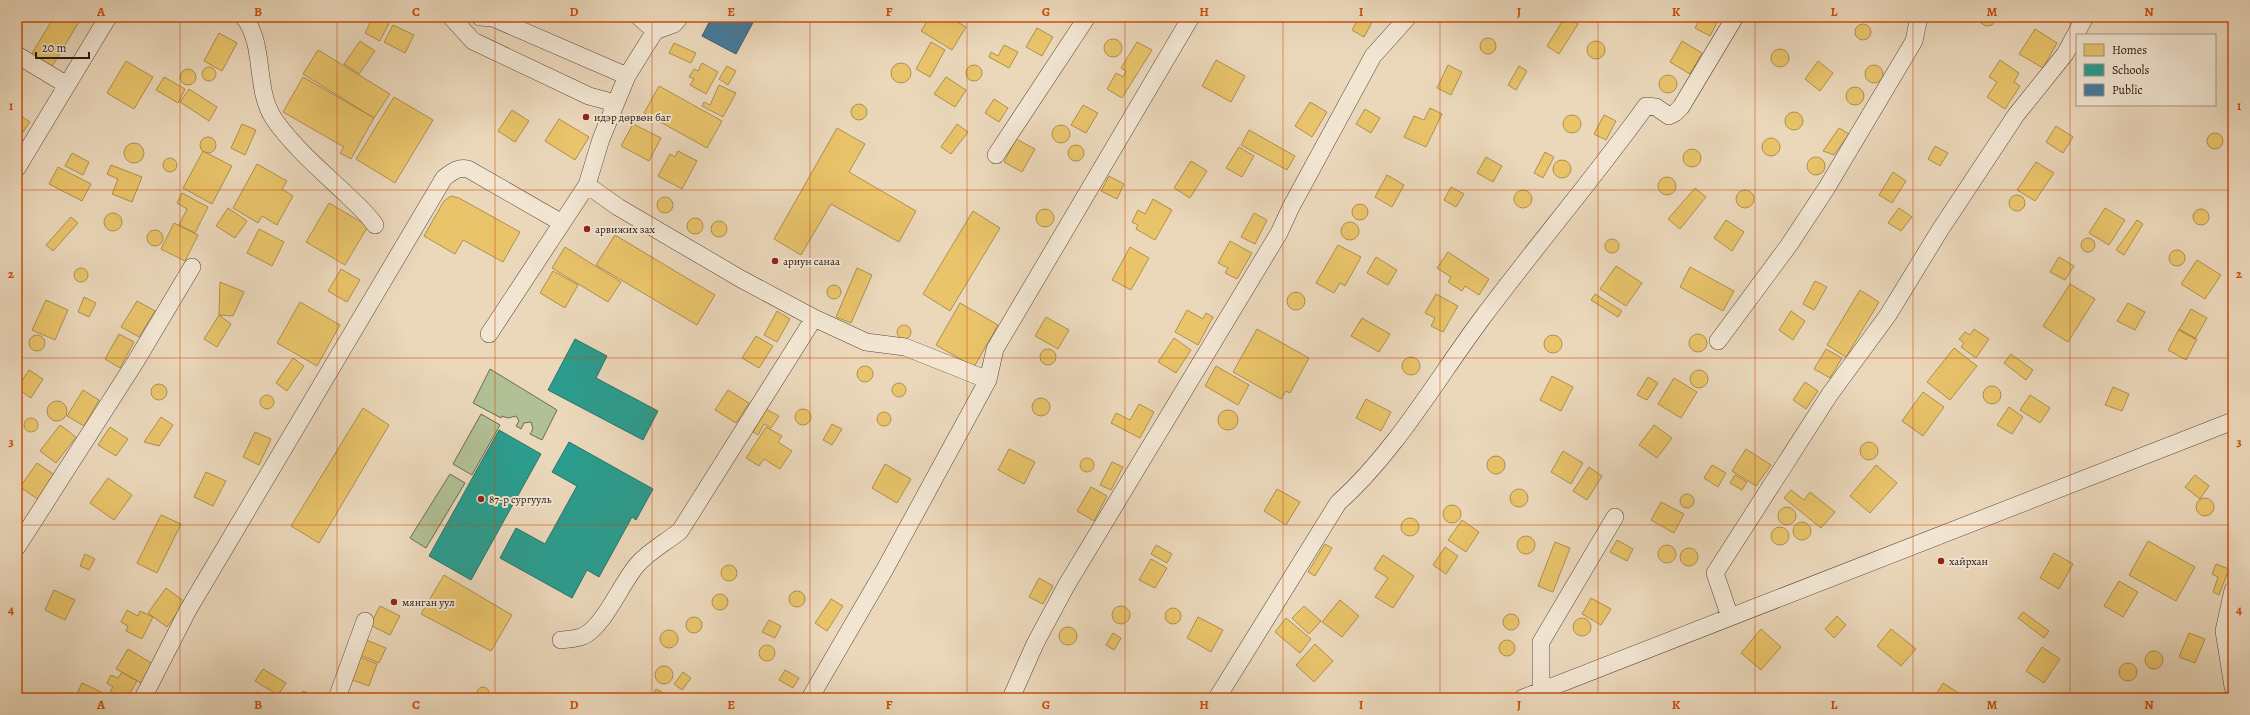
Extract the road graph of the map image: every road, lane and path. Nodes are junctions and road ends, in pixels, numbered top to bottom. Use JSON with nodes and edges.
{"nodes":[{"id":1,"x":108,"y":17,"type":"edge"},
{"id":2,"x":244,"y":17,"type":"edge"},
{"id":3,"x":451,"y":17,"type":"edge"},
{"id":4,"x":480,"y":17,"type":"edge"},
{"id":5,"x":639,"y":17,"type":"edge"},
{"id":6,"x":680,"y":17,"type":"edge"},
{"id":7,"x":1087,"y":17,"type":"edge"},
{"id":8,"x":1191,"y":17,"type":"edge"},
{"id":9,"x":1408,"y":17,"type":"edge"},
{"id":10,"x":1735,"y":17,"type":"edge"},
{"id":11,"x":2085,"y":17,"type":"edge"},
{"id":12,"x":1915,"y":18,"type":"edge"},
{"id":13,"x":655,"y":30,"type":"junction"},
{"id":14,"x":17,"y":55,"type":"edge"},
{"id":15,"x":628,"y":76,"type":"junction"},
{"id":16,"x":67,"y":85,"type":"junction"},
{"id":17,"x":615,"y":103,"type":"junction"},
{"id":18,"x":996,"y":155,"type":"dead end"},
{"id":19,"x":17,"y":168,"type":"edge"},
{"id":20,"x":587,"y":185,"type":"junction"},
{"id":21,"x":562,"y":223,"type":"junction"},
{"id":22,"x":375,"y":225,"type":"dead end"},
{"id":23,"x":192,"y":267,"type":"dead end"},
{"id":24,"x":814,"y":318,"type":"junction"},
{"id":25,"x":489,"y":334,"type":"dead end"},
{"id":26,"x":1718,"y":341,"type":"dead end"},
{"id":27,"x":988,"y":380,"type":"junction"},
{"id":28,"x":2233,"y":421,"type":"edge"},
{"id":29,"x":1615,"y":517,"type":"dead end"},
{"id":30,"x":17,"y":548,"type":"edge"},
{"id":31,"x":2233,"y":590,"type":"edge"},
{"id":32,"x":1730,"y":617,"type":"junction"},
{"id":33,"x":365,"y":621,"type":"dead end"},
{"id":34,"x":561,"y":640,"type":"dead end"},
{"id":35,"x":2233,"y":687,"type":"edge"},
{"id":36,"x":1541,"y":691,"type":"junction"},
{"id":37,"x":143,"y":698,"type":"edge"},
{"id":38,"x":337,"y":698,"type":"edge"},
{"id":39,"x":810,"y":698,"type":"edge"},
{"id":40,"x":1011,"y":698,"type":"edge"},
{"id":41,"x":1217,"y":698,"type":"edge"},
{"id":42,"x":1523,"y":698,"type":"edge"}],
"edges":[{"from":1,"to":16,"type":"street"},
{"from":2,"to":22,"type":"street"},
{"from":3,"to":17,"type":"street"},
{"from":4,"to":15,"type":"street"},
{"from":5,"to":13,"type":"street"},
{"from":6,"to":13,"type":"street"},
{"from":7,"to":18,"type":"street"},
{"from":8,"to":27,"type":"street"},
{"from":9,"to":40,"type":"street"},
{"from":10,"to":41,"type":"street"},
{"from":11,"to":32,"type":"street"},
{"from":12,"to":26,"type":"street"},
{"from":13,"to":15,"type":"street"},
{"from":14,"to":16,"type":"street"},
{"from":15,"to":17,"type":"street"},
{"from":16,"to":19,"type":"street"},
{"from":17,"to":20,"type":"street"},
{"from":20,"to":21,"type":"street"},
{"from":20,"to":24,"type":"street"},
{"from":21,"to":25,"type":"street"},
{"from":21,"to":37,"type":"street"},
{"from":23,"to":30,"type":"street"},
{"from":24,"to":27,"type":"street"},
{"from":24,"to":34,"type":"street"},
{"from":27,"to":39,"type":"street"},
{"from":28,"to":32,"type":"street"},
{"from":29,"to":36,"type":"street"},
{"from":31,"to":35,"type":"street"},
{"from":32,"to":36,"type":"street"},
{"from":33,"to":38,"type":"street"},
{"from":36,"to":42,"type":"street"}]}
